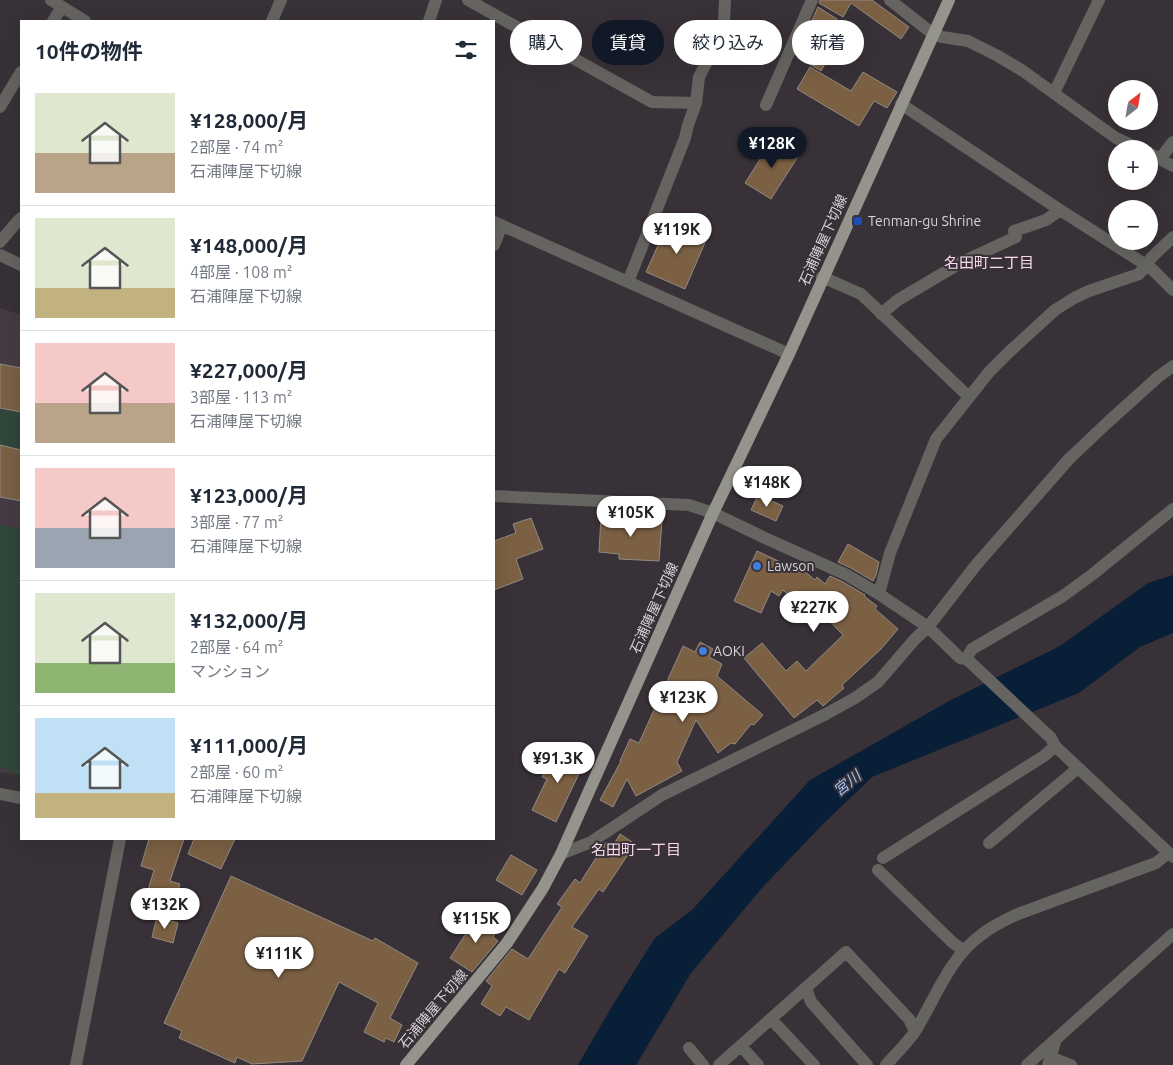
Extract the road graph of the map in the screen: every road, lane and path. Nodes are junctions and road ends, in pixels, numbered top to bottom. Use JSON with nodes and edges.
{"nodes":[{"id":1,"x":281,"y":0,"type":"edge"},
{"id":2,"x":436,"y":0,"type":"edge"},
{"id":3,"x":468,"y":0,"type":"edge"},
{"id":4,"x":725,"y":0,"type":"edge"},
{"id":5,"x":812,"y":0,"type":"edge"},
{"id":6,"x":890,"y":0,"type":"edge"},
{"id":7,"x":949,"y":0,"type":"edge"},
{"id":8,"x":1098,"y":0,"type":"edge"},
{"id":9,"x":56,"y":3,"type":"edge"},
{"id":10,"x":53,"y":20,"type":"edge"},
{"id":11,"x":83,"y":20,"type":"edge"},
{"id":12,"x":272,"y":20,"type":"edge"},
{"id":13,"x":429,"y":20,"type":"edge"},
{"id":14,"x":933,"y":34,"type":"junction"},
{"id":15,"x":20,"y":74,"type":"edge"},
{"id":16,"x":1054,"y":93,"type":"junction"},
{"id":17,"x":696,"y":103,"type":"junction"},
{"id":18,"x":901,"y":104,"type":"junction"},
{"id":19,"x":766,"y":105,"type":"dead end"},
{"id":20,"x":0,"y":107,"type":"edge"},
{"id":21,"x":1120,"y":140,"type":"edge"},
{"id":22,"x":1173,"y":142,"type":"edge"},
{"id":23,"x":1158,"y":153,"type":"edge"},
{"id":24,"x":1158,"y":158,"type":"edge"},
{"id":25,"x":1173,"y":166,"type":"edge"},
{"id":26,"x":1060,"y":210,"type":"junction"},
{"id":27,"x":20,"y":219,"type":"edge"},
{"id":28,"x":498,"y":223,"type":"edge"},
{"id":29,"x":1173,"y":237,"type":"edge"},
{"id":30,"x":495,"y":240,"type":"edge"},
{"id":31,"x":0,"y":242,"type":"edge"},
{"id":32,"x":0,"y":255,"type":"edge"},
{"id":33,"x":20,"y":265,"type":"edge"},
{"id":34,"x":1146,"y":265,"type":"junction"},
{"id":35,"x":822,"y":277,"type":"junction"},
{"id":36,"x":628,"y":282,"type":"junction"},
{"id":37,"x":1173,"y":290,"type":"edge"},
{"id":38,"x":881,"y":314,"type":"junction"},
{"id":39,"x":789,"y":354,"type":"junction"},
{"id":40,"x":1173,"y":366,"type":"edge"},
{"id":41,"x":969,"y":397,"type":"junction"},
{"id":42,"x":495,"y":496,"type":"edge"},
{"id":43,"x":1173,"y":509,"type":"edge"},
{"id":44,"x":713,"y":513,"type":"junction"},
{"id":45,"x":879,"y":594,"type":"junction"},
{"id":46,"x":928,"y":627,"type":"junction"},
{"id":47,"x":968,"y":661,"type":"junction"},
{"id":48,"x":1053,"y":742,"type":"junction"},
{"id":49,"x":1078,"y":768,"type":"junction"},
{"id":50,"x":0,"y":794,"type":"edge"},
{"id":51,"x":20,"y":798,"type":"edge"},
{"id":52,"x":120,"y":840,"type":"edge"},
{"id":53,"x":988,"y":843,"type":"dead end"},
{"id":54,"x":561,"y":854,"type":"junction"},
{"id":55,"x":1171,"y":855,"type":"edge"},
{"id":56,"x":1173,"y":934,"type":"edge"},
{"id":57,"x":964,"y":951,"type":"junction"},
{"id":58,"x":806,"y":988,"type":"junction"},
{"id":59,"x":771,"y":1018,"type":"junction"},
{"id":60,"x":915,"y":1031,"type":"junction"},
{"id":61,"x":1056,"y":1039,"type":"junction"},
{"id":62,"x":740,"y":1046,"type":"junction"},
{"id":63,"x":688,"y":1048,"type":"dead end"},
{"id":64,"x":1049,"y":1061,"type":"edge"},
{"id":65,"x":76,"y":1065,"type":"edge"},
{"id":66,"x":406,"y":1065,"type":"edge"},
{"id":67,"x":703,"y":1065,"type":"edge"},
{"id":68,"x":719,"y":1065,"type":"edge"},
{"id":69,"x":758,"y":1065,"type":"edge"},
{"id":70,"x":814,"y":1065,"type":"edge"},
{"id":71,"x":867,"y":1065,"type":"edge"},
{"id":72,"x":886,"y":1065,"type":"edge"},
{"id":73,"x":1027,"y":1065,"type":"edge"},
{"id":74,"x":1072,"y":1065,"type":"edge"}],
"edges":[{"from":1,"to":12,"type":"street"},
{"from":2,"to":13,"type":"street"},
{"from":3,"to":17,"type":"street"},
{"from":4,"to":17,"type":"street"},
{"from":5,"to":19,"type":"street"},
{"from":6,"to":14,"type":"street"},
{"from":7,"to":14,"type":"main road","name":"石浦陣屋下切線"},
{"from":8,"to":16,"type":"street"},
{"from":9,"to":10,"type":"street"},
{"from":9,"to":11,"type":"street"},
{"from":14,"to":16,"type":"street"},
{"from":14,"to":18,"type":"main road","name":"石浦陣屋下切線"},
{"from":15,"to":20,"type":"street"},
{"from":16,"to":21,"type":"street"},
{"from":17,"to":36,"type":"street"},
{"from":18,"to":26,"type":"street"},
{"from":18,"to":35,"type":"main road","name":"石浦陣屋下切線"},
{"from":22,"to":23,"type":"street"},
{"from":24,"to":25,"type":"street"},
{"from":26,"to":34,"type":"street"},
{"from":26,"to":38,"type":"street"},
{"from":27,"to":31,"type":"street"},
{"from":28,"to":30,"type":"street"},
{"from":28,"to":36,"type":"street"},
{"from":29,"to":34,"type":"street"},
{"from":32,"to":33,"type":"street"},
{"from":34,"to":37,"type":"street"},
{"from":34,"to":41,"type":"street"},
{"from":35,"to":38,"type":"street"},
{"from":35,"to":39,"type":"main road","name":"石浦陣屋下切線"},
{"from":36,"to":39,"type":"street"},
{"from":38,"to":41,"type":"street"},
{"from":39,"to":44,"type":"main road","name":"石浦陣屋下切線"},
{"from":40,"to":46,"type":"street"},
{"from":41,"to":45,"type":"street"},
{"from":42,"to":44,"type":"street"},
{"from":43,"to":47,"type":"street"},
{"from":44,"to":45,"type":"street"},
{"from":44,"to":54,"type":"main road","name":"石浦陣屋下切線"},
{"from":45,"to":46,"type":"street"},
{"from":46,"to":47,"type":"street"},
{"from":46,"to":54,"type":"street"},
{"from":47,"to":48,"type":"street"},
{"from":48,"to":49,"type":"street"},
{"from":48,"to":57,"type":"street"},
{"from":49,"to":53,"type":"street"},
{"from":49,"to":55,"type":"street"},
{"from":50,"to":51,"type":"street"},
{"from":52,"to":65,"type":"street"},
{"from":54,"to":66,"type":"main road","name":"石浦陣屋下切線"},
{"from":55,"to":57,"type":"street"},
{"from":56,"to":61,"type":"street"},
{"from":57,"to":60,"type":"street"},
{"from":58,"to":59,"type":"street"},
{"from":58,"to":60,"type":"street"},
{"from":58,"to":71,"type":"street"},
{"from":59,"to":62,"type":"street"},
{"from":59,"to":70,"type":"street"},
{"from":60,"to":72,"type":"street"},
{"from":61,"to":64,"type":"street"},
{"from":61,"to":73,"type":"street"},
{"from":62,"to":68,"type":"street"},
{"from":62,"to":69,"type":"street"},
{"from":63,"to":67,"type":"street"},
{"from":64,"to":74,"type":"street"}]}
